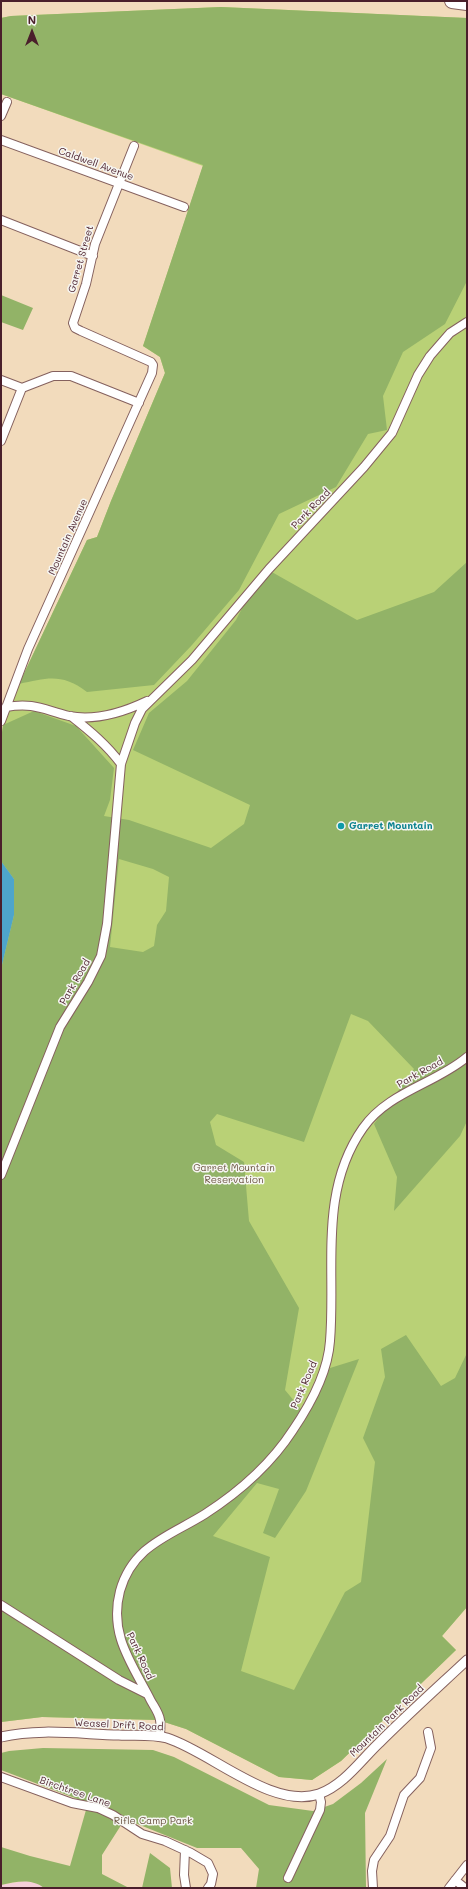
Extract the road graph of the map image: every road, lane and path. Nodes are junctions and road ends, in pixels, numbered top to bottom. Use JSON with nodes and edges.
{"nodes":[{"id":1,"x":452,"y":1,"type":"edge"},
{"id":2,"x":467,"y":3,"type":"edge"},
{"id":3,"x":7,"y":102,"type":"dead end"},
{"id":4,"x":1,"y":116,"type":"edge"},
{"id":5,"x":1,"y":140,"type":"edge"},
{"id":6,"x":134,"y":146,"type":"dead end"},
{"id":7,"x":119,"y":184,"type":"junction"},
{"id":8,"x":184,"y":207,"type":"dead end"},
{"id":9,"x":1,"y":220,"type":"edge"},
{"id":10,"x":93,"y":256,"type":"junction"},
{"id":11,"x":467,"y":322,"type":"edge"},
{"id":12,"x":152,"y":362,"type":"joint"},
{"id":13,"x":1,"y":380,"type":"edge"},
{"id":14,"x":22,"y":388,"type":"junction"},
{"id":15,"x":139,"y":403,"type":"junction"},
{"id":16,"x":1,"y":441,"type":"edge"},
{"id":17,"x":151,"y":700,"type":"junction"},
{"id":18,"x":6,"y":707,"type":"junction"},
{"id":19,"x":71,"y":716,"type":"junction"},
{"id":20,"x":1,"y":721,"type":"edge"},
{"id":21,"x":121,"y":764,"type":"junction"},
{"id":22,"x":467,"y":1057,"type":"edge"},
{"id":23,"x":1,"y":1175,"type":"edge"},
{"id":24,"x":1,"y":1605,"type":"edge"},
{"id":25,"x":467,"y":1660,"type":"edge"},
{"id":26,"x":134,"y":1669,"type":"junction"},
{"id":27,"x":128,"y":1684,"type":"junction"},
{"id":28,"x":147,"y":1694,"type":"junction"},
{"id":29,"x":428,"y":1732,"type":"dead end"},
{"id":30,"x":1,"y":1737,"type":"edge"},
{"id":31,"x":160,"y":1737,"type":"junction"},
{"id":32,"x":1,"y":1777,"type":"edge"},
{"id":33,"x":319,"y":1794,"type":"junction"},
{"id":34,"x":185,"y":1850,"type":"junction"},
{"id":35,"x":467,"y":1864,"type":"edge"},
{"id":36,"x":288,"y":1878,"type":"dead end"},
{"id":37,"x":455,"y":1880,"type":"junction"},
{"id":38,"x":186,"y":1888,"type":"edge"},
{"id":39,"x":208,"y":1888,"type":"edge"},
{"id":40,"x":374,"y":1888,"type":"edge"},
{"id":41,"x":449,"y":1888,"type":"edge"},
{"id":42,"x":465,"y":1888,"type":"edge"}],
"edges":[{"from":1,"to":2,"type":"highway"},
{"from":3,"to":4,"type":"street"},
{"from":5,"to":7,"type":"street","name":"Caldwell Avenue"},
{"from":6,"to":7,"type":"street","name":"Garret Street"},
{"from":7,"to":8,"type":"street","name":"Caldwell Avenue"},
{"from":7,"to":10,"type":"street","name":"Garret Street"},
{"from":9,"to":10,"type":"street"},
{"from":10,"to":12,"type":"street","name":"Garret Street"},
{"from":11,"to":17,"type":"street","name":"Park Road"},
{"from":12,"to":15,"type":"street","name":"Mountain Avenue"},
{"from":13,"to":14,"type":"street"},
{"from":14,"to":15,"type":"street"},
{"from":14,"to":16,"type":"street"},
{"from":15,"to":18,"type":"street","name":"Mountain Avenue"},
{"from":17,"to":19,"type":"street","name":"Park Road"},
{"from":17,"to":21,"type":"street","name":"Park Road"},
{"from":18,"to":19,"type":"street","name":"Park Road"},
{"from":18,"to":20,"type":"street","name":"Mountain Avenue"},
{"from":19,"to":21,"type":"street","name":"Park Road"},
{"from":21,"to":23,"type":"street","name":"Park Road"},
{"from":22,"to":26,"type":"street","name":"Park Road"},
{"from":24,"to":27,"type":"street","name":"Park Road"},
{"from":25,"to":33,"type":"street","name":"Mountain Park Road"},
{"from":26,"to":27,"type":"street"},
{"from":26,"to":28,"type":"street","name":"Park Road"},
{"from":27,"to":28,"type":"street","name":"Park Road"},
{"from":28,"to":31,"type":"street","name":"Park Road"},
{"from":29,"to":40,"type":"street"},
{"from":30,"to":31,"type":"street","name":"Weasel Drift Road"},
{"from":31,"to":33,"type":"street","name":"Weasel Drift Road"},
{"from":32,"to":34,"type":"street","name":"Birchtree Lane"},
{"from":33,"to":36,"type":"street"},
{"from":34,"to":38,"type":"street"},
{"from":34,"to":39,"type":"street","name":"Birchtree Lane"},
{"from":35,"to":37,"type":"street"},
{"from":37,"to":41,"type":"street"},
{"from":37,"to":42,"type":"street"}]}
